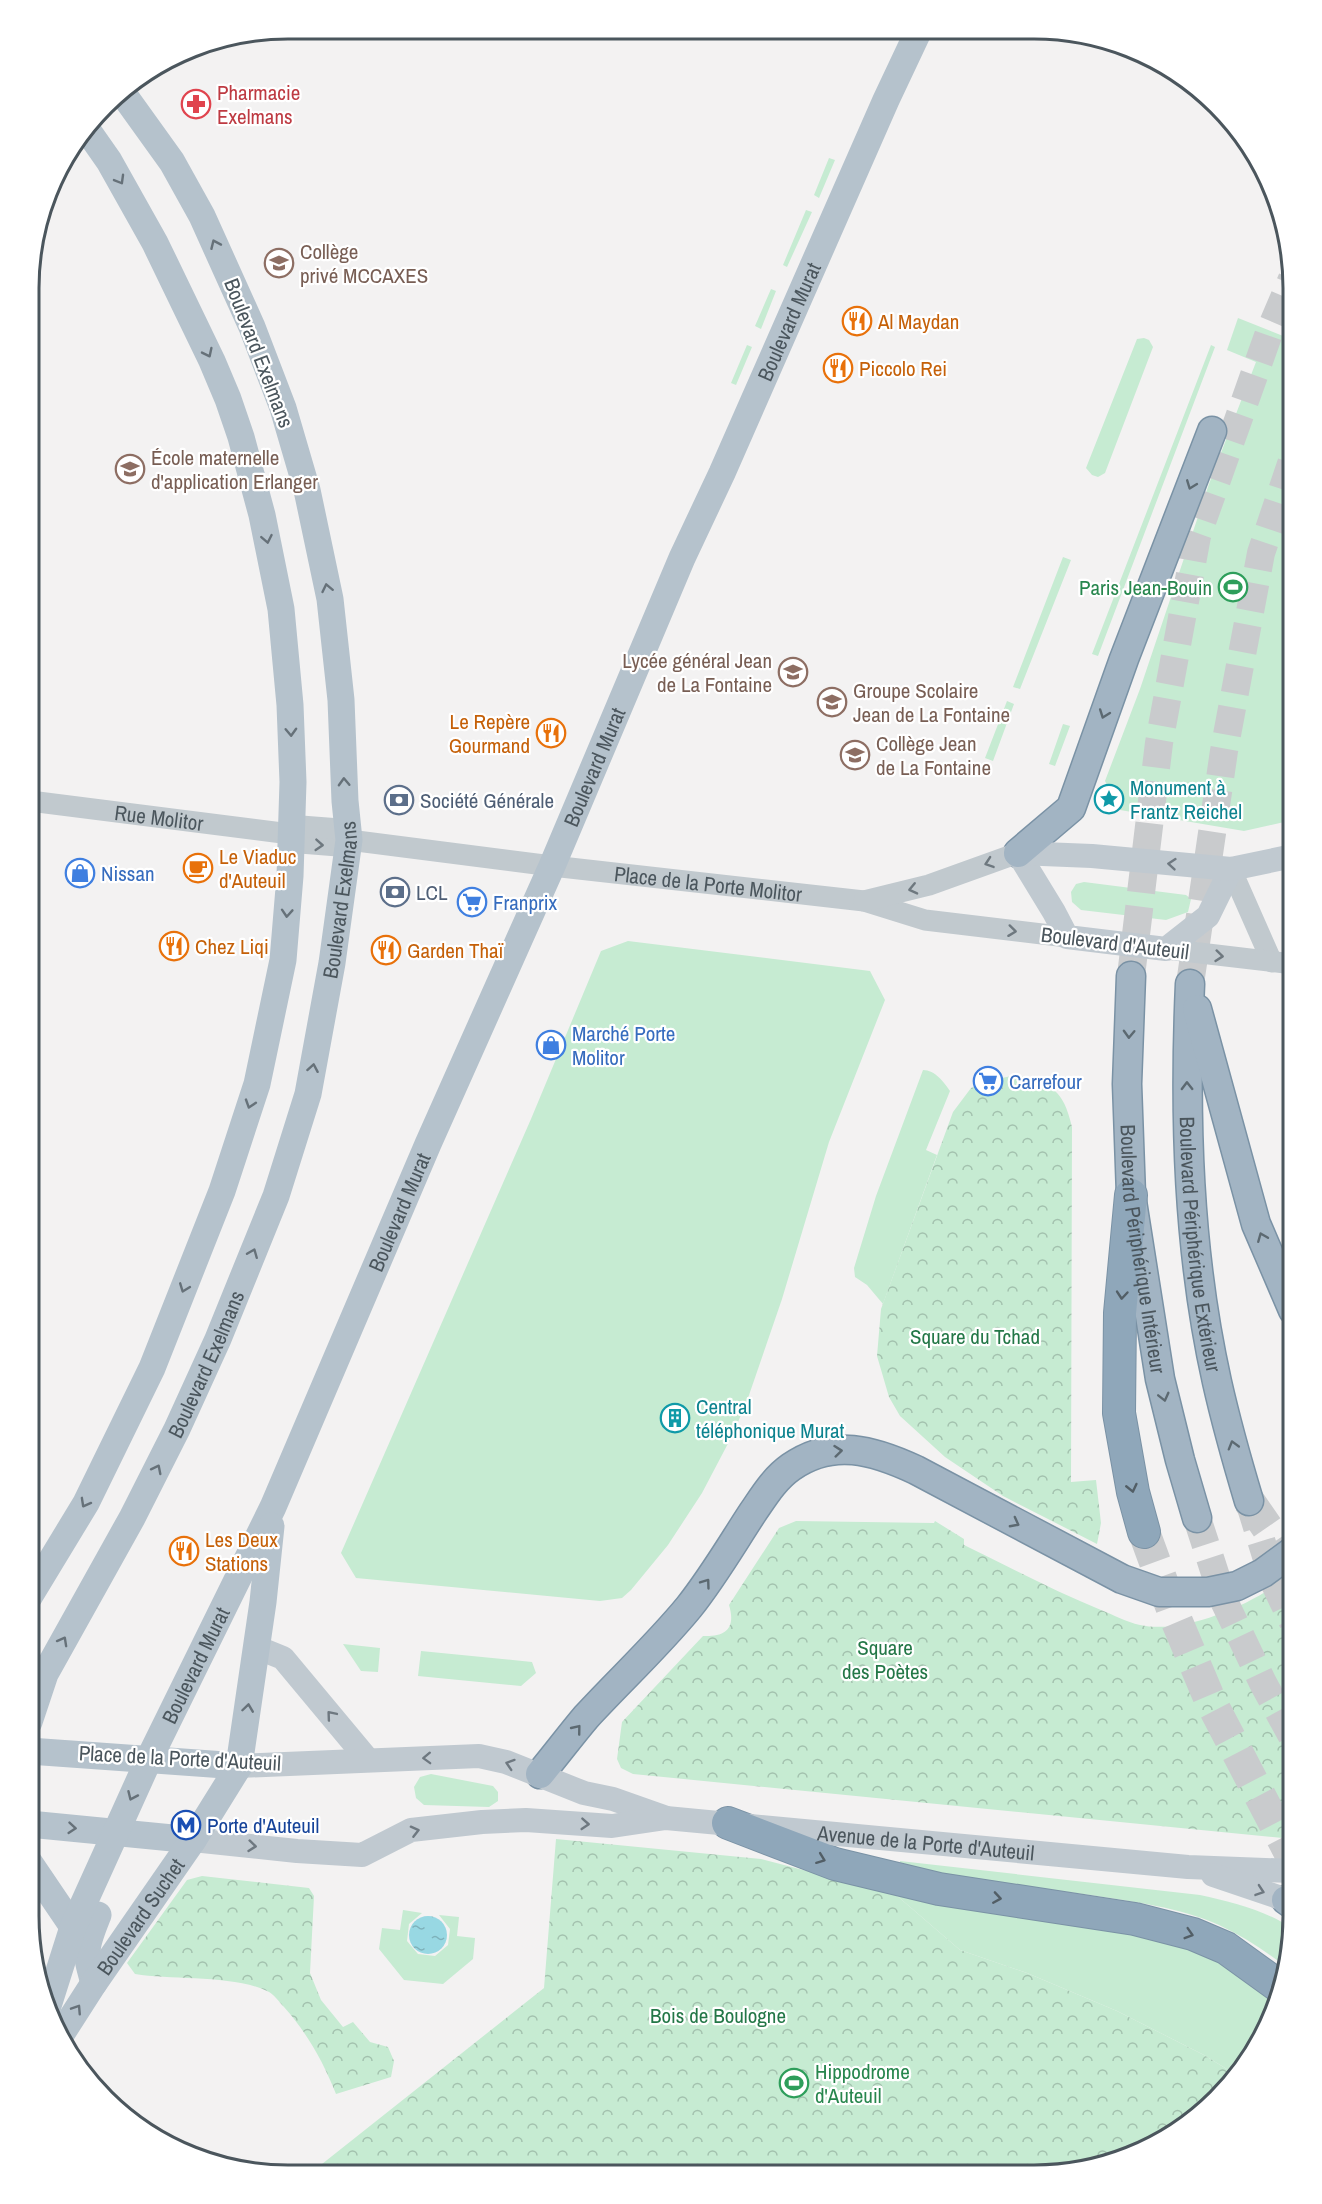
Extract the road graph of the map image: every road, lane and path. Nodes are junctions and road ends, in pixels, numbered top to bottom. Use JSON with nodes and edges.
{"nodes":[{"id":1,"x":915,"y":39,"type":"edge"},
{"id":2,"x":127,"y":99,"type":"edge"},
{"id":3,"x":91,"y":135,"type":"edge"},
{"id":4,"x":1212,"y":431,"type":"dead end"},
{"id":5,"x":39,"y":802,"type":"edge"},
{"id":6,"x":290,"y":834,"type":"junction"},
{"id":7,"x":349,"y":840,"type":"junction"},
{"id":8,"x":1018,"y":853,"type":"junction"},
{"id":9,"x":1283,"y":858,"type":"edge"},
{"id":10,"x":552,"y":866,"type":"junction"},
{"id":11,"x":1231,"y":869,"type":"junction"},
{"id":12,"x":864,"y":901,"type":"junction"},
{"id":13,"x":957,"y":924,"type":"joint"},
{"id":14,"x":1067,"y":937,"type":"junction"},
{"id":15,"x":1166,"y":949,"type":"junction"},
{"id":16,"x":1272,"y":962,"type":"junction"},
{"id":17,"x":1283,"y":963,"type":"edge"},
{"id":18,"x":1131,"y":976,"type":"tunnel mouth"},
{"id":19,"x":1131,"y":1194,"type":"junction"},
{"id":20,"x":1283,"y":1286,"type":"edge"},
{"id":21,"x":1248,"y":1501,"type":"dead end"},
{"id":22,"x":273,"y":1507,"type":"junction"},
{"id":23,"x":1197,"y":1518,"type":"tunnel mouth"},
{"id":24,"x":1144,"y":1532,"type":"tunnel mouth"},
{"id":25,"x":1283,"y":1558,"type":"edge"},
{"id":26,"x":39,"y":1581,"type":"edge"},
{"id":27,"x":256,"y":1647,"type":"junction"},
{"id":28,"x":39,"y":1688,"type":"edge"},
{"id":29,"x":39,"y":1751,"type":"edge"},
{"id":30,"x":149,"y":1759,"type":"junction"},
{"id":31,"x":368,"y":1760,"type":"junction"},
{"id":32,"x":239,"y":1766,"type":"junction"},
{"id":33,"x":540,"y":1774,"type":"junction"},
{"id":34,"x":666,"y":1818,"type":"junction"},
{"id":35,"x":728,"y":1823,"type":"junction"},
{"id":36,"x":39,"y":1825,"type":"edge"},
{"id":37,"x":116,"y":1833,"type":"junction"},
{"id":38,"x":193,"y":1840,"type":"junction"},
{"id":39,"x":1188,"y":1867,"type":"junction"},
{"id":40,"x":1283,"y":1871,"type":"edge"},
{"id":41,"x":98,"y":1872,"type":"junction"},
{"id":42,"x":39,"y":1878,"type":"edge"},
{"id":43,"x":1283,"y":1900,"type":"edge"},
{"id":44,"x":73,"y":1927,"type":"junction"},
{"id":45,"x":1275,"y":1982,"type":"edge"},
{"id":46,"x":94,"y":1983,"type":"junction"},
{"id":47,"x":52,"y":1995,"type":"edge"},
{"id":48,"x":66,"y":2027,"type":"edge"}],
"edges":[{"from":1,"to":10,"type":"main road","name":"Boulevard Murat"},
{"from":7,"to":2,"type":"main road","name":"Boulevard Exelmans","one_way":true},
{"from":3,"to":6,"type":"main road","one_way":true},
{"from":4,"to":8,"type":"highway","one_way":true},
{"from":5,"to":6,"type":"street","name":"Rue Molitor"},
{"from":6,"to":7,"type":"street","name":"Rue Molitor"},
{"from":6,"to":26,"type":"main road","one_way":true},
{"from":7,"to":10,"type":"street","name":"Rue Molitor"},
{"from":28,"to":7,"type":"main road","name":"Boulevard Exelmans","one_way":true},
{"from":11,"to":8,"type":"main road","one_way":true},
{"from":8,"to":12,"type":"street","name":"Place de la Porte Molitor","one_way":true},
{"from":8,"to":14,"type":"main road"},
{"from":9,"to":11,"type":"main road"},
{"from":10,"to":12,"type":"street","name":"Place de la Porte Molitor"},
{"from":10,"to":22,"type":"main road","name":"Boulevard Murat"},
{"from":11,"to":15,"type":"main road"},
{"from":11,"to":16,"type":"street"},
{"from":12,"to":13,"type":"street","name":"Place de la Porte Molitor"},
{"from":13,"to":14,"type":"street","name":"Boulevard d'Auteuil","one_way":true},
{"from":14,"to":15,"type":"main road","name":"Boulevard d'Auteuil"},
{"from":15,"to":16,"type":"street","name":"Boulevard d'Auteuil","one_way":true},
{"from":16,"to":17,"type":"street","name":"Boulevard d'Auteuil"},
{"from":18,"to":19,"type":"highway","name":"Boulevard Périphérique Intérieur","one_way":true},
{"from":19,"to":23,"type":"highway","name":"Boulevard Périphérique Intérieur","one_way":true},
{"from":19,"to":24,"type":"highway","one_way":true},
{"from":20,"to":21,"type":"highway","name":"Boulevard Périphérique Extérieur"},
{"from":22,"to":27,"type":"main road","name":"Boulevard Murat"},
{"from":22,"to":30,"type":"main road","name":"Boulevard Murat"},
{"from":33,"to":25,"type":"highway","one_way":true},
{"from":31,"to":27,"type":"main road","one_way":true},
{"from":32,"to":27,"type":"main road","name":"Boulevard Murat","one_way":true},
{"from":29,"to":30,"type":"main road","name":"Place de la Porte d'Auteuil"},
{"from":30,"to":32,"type":"main road","name":"Place de la Porte d'Auteuil"},
{"from":30,"to":37,"type":"main road","name":"Boulevard Suchet","one_way":true},
{"from":31,"to":32,"type":"main road","name":"Place de la Porte d'Auteuil"},
{"from":33,"to":31,"type":"main road","name":"Place de la Porte d'Auteuil","one_way":true},
{"from":32,"to":38,"type":"main road","name":"Boulevard Suchet"},
{"from":33,"to":34,"type":"main road","name":"Avenue de la Porte d'Auteuil"},
{"from":34,"to":35,"type":"main road","name":"Avenue de la Porte d'Auteuil"},
{"from":38,"to":34,"type":"main road","name":"Avenue de la Porte d'Auteuil","one_way":true},
{"from":35,"to":39,"type":"main road","name":"Avenue de la Porte d'Auteuil"},
{"from":35,"to":45,"type":"highway","one_way":true},
{"from":36,"to":37,"type":"main road","one_way":true},
{"from":37,"to":38,"type":"main road"},
{"from":37,"to":41,"type":"main road","name":"Boulevard Suchet"},
{"from":38,"to":46,"type":"main road","name":"Boulevard Suchet"},
{"from":39,"to":40,"type":"main road","name":"Avenue de la Porte d'Auteuil"},
{"from":39,"to":43,"type":"main road","name":"Avenue de la Porte d'Auteuil","one_way":true},
{"from":41,"to":44,"type":"main road","name":"Boulevard Suchet"},
{"from":41,"to":46,"type":"main road"},
{"from":42,"to":44,"type":"main road"},
{"from":44,"to":47,"type":"main road","name":"Boulevard Suchet"},
{"from":48,"to":46,"type":"main road","name":"Boulevard Suchet","one_way":true}]}
